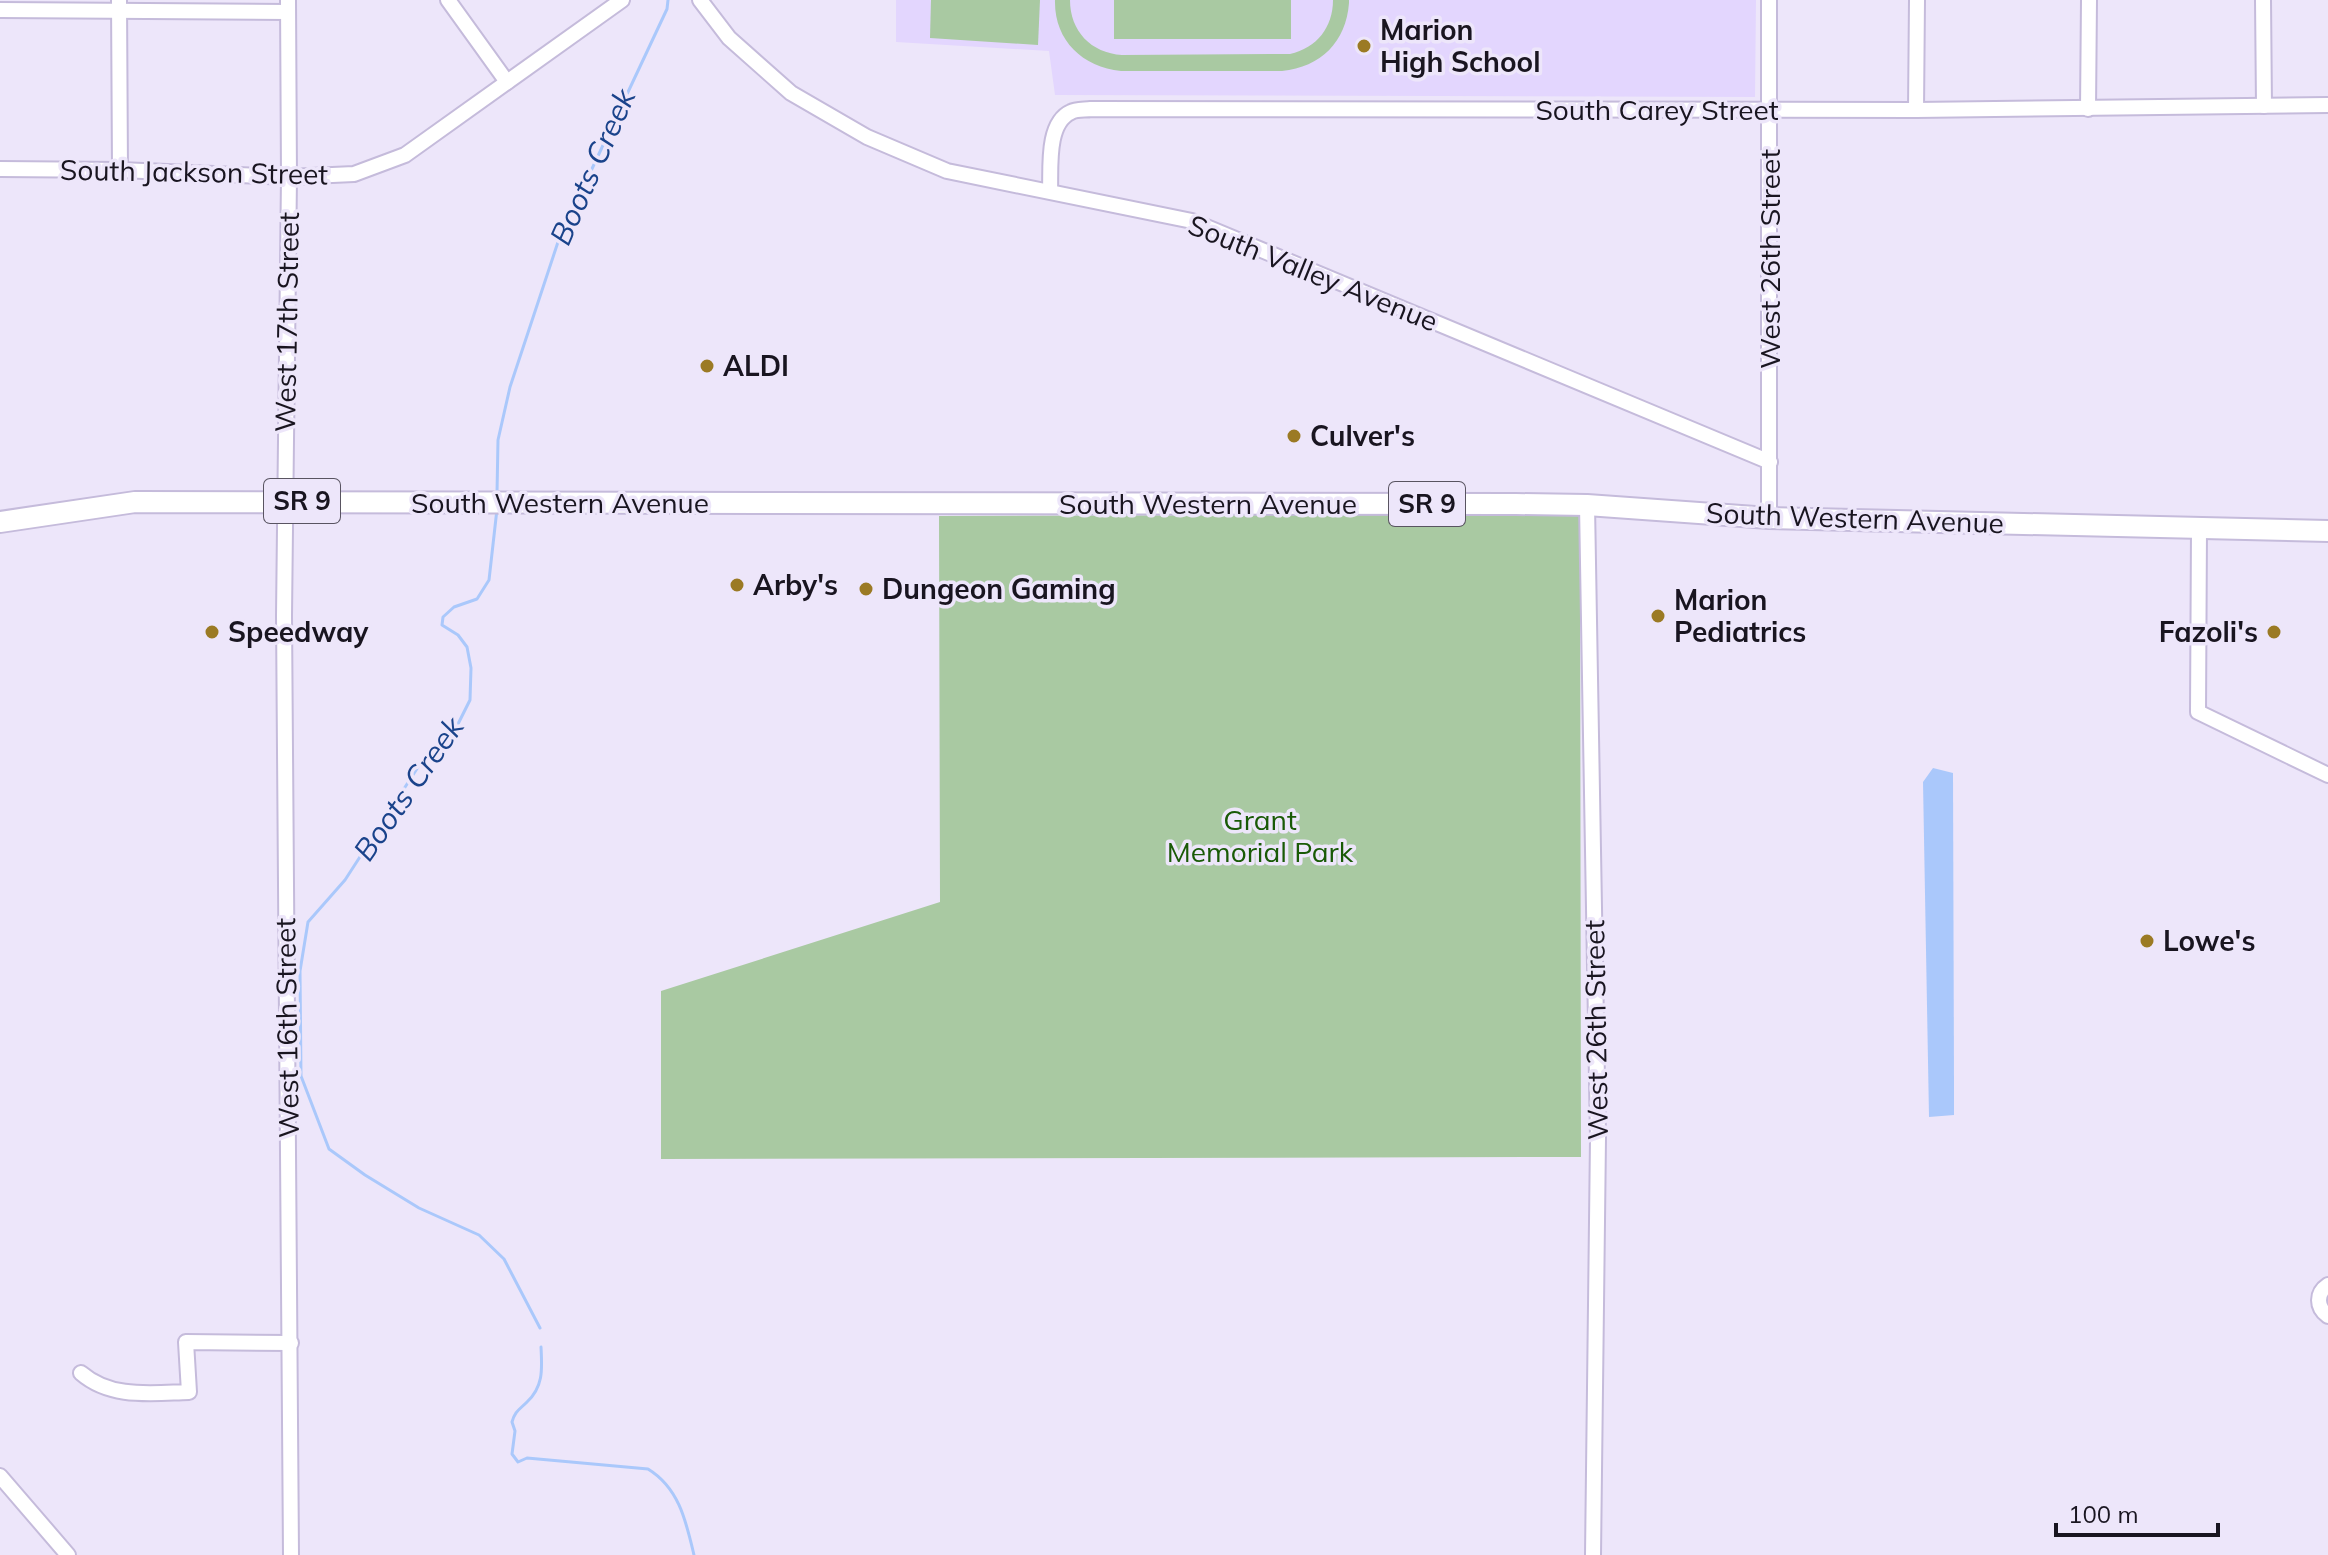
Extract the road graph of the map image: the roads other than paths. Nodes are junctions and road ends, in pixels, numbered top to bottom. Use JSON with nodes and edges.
{"nodes":[{"id":1,"x":448,"y":0,"type":"edge"},
{"id":2,"x":622,"y":0,"type":"edge"},
{"id":3,"x":700,"y":0,"type":"edge"},
{"id":4,"x":1769,"y":0,"type":"edge"},
{"id":5,"x":1917,"y":0,"type":"edge"},
{"id":6,"x":2089,"y":0,"type":"edge"},
{"id":7,"x":2263,"y":0,"type":"edge"},
{"id":8,"x":119,"y":6,"type":"edge"},
{"id":9,"x":288,"y":6,"type":"edge"},
{"id":10,"x":0,"y":10,"type":"edge"},
{"id":11,"x":507,"y":82,"type":"junction"},
{"id":12,"x":2328,"y":105,"type":"edge"},
{"id":13,"x":2264,"y":106,"type":"junction"},
{"id":14,"x":2088,"y":109,"type":"junction"},
{"id":15,"x":1770,"y":110,"type":"junction"},
{"id":16,"x":1916,"y":110,"type":"junction"},
{"id":17,"x":0,"y":169,"type":"edge"},
{"id":18,"x":120,"y":170,"type":"junction"},
{"id":19,"x":289,"y":177,"type":"junction"},
{"id":20,"x":1050,"y":191,"type":"junction"},
{"id":21,"x":1770,"y":462,"type":"junction"},
{"id":22,"x":285,"y":501,"type":"junction"},
{"id":23,"x":1587,"y":505,"type":"junction"},
{"id":24,"x":1769,"y":518,"type":"junction"},
{"id":25,"x":0,"y":522,"type":"edge"},
{"id":26,"x":2199,"y":529,"type":"junction"},
{"id":27,"x":2328,"y":531,"type":"edge"},
{"id":28,"x":2328,"y":775,"type":"edge"},
{"id":29,"x":2328,"y":1285,"type":"edge"},
{"id":30,"x":2328,"y":1316,"type":"edge"},
{"id":31,"x":291,"y":1343,"type":"junction"},
{"id":32,"x":81,"y":1373,"type":"dead end"},
{"id":33,"x":0,"y":1476,"type":"edge"},
{"id":34,"x":68,"y":1555,"type":"edge"},
{"id":35,"x":291,"y":1555,"type":"edge"},
{"id":36,"x":1593,"y":1555,"type":"edge"}],
"edges":[{"from":1,"to":11,"type":"street"},
{"from":2,"to":11,"type":"street","name":"South Jackson Street"},
{"from":3,"to":20,"type":"street","name":"South Valley Avenue"},
{"from":4,"to":15,"type":"street","name":"West 26th Street"},
{"from":5,"to":16,"type":"street"},
{"from":6,"to":14,"type":"street"},
{"from":7,"to":13,"type":"street"},
{"from":8,"to":9,"type":"street"},
{"from":8,"to":10,"type":"street"},
{"from":8,"to":18,"type":"street"},
{"from":9,"to":19,"type":"street","name":"West 17th Street"},
{"from":11,"to":19,"type":"street","name":"South Jackson Street"},
{"from":12,"to":13,"type":"street","name":"South Carey Street"},
{"from":13,"to":14,"type":"street","name":"South Carey Street"},
{"from":14,"to":16,"type":"street","name":"South Carey Street"},
{"from":15,"to":16,"type":"street","name":"South Carey Street"},
{"from":15,"to":20,"type":"street","name":"South Carey Street"},
{"from":15,"to":21,"type":"street","name":"West 26th Street"},
{"from":17,"to":18,"type":"street","name":"South Jackson Street"},
{"from":18,"to":19,"type":"street","name":"South Jackson Street"},
{"from":19,"to":22,"type":"street","name":"West 17th Street"},
{"from":20,"to":21,"type":"street","name":"South Valley Avenue"},
{"from":21,"to":24,"type":"street","name":"West 26th Street"},
{"from":22,"to":23,"type":"highway","name":"South Western Avenue","number":"SR 9"},
{"from":22,"to":25,"type":"highway","name":"South Western Avenue","number":"SR 9"},
{"from":22,"to":31,"type":"street","name":"West 16th Street"},
{"from":23,"to":24,"type":"highway","name":"South Western Avenue","number":"SR 9"},
{"from":23,"to":36,"type":"street","name":"West 26th Street"},
{"from":24,"to":26,"type":"highway","name":"South Western Avenue","number":"SR 9"},
{"from":26,"to":27,"type":"highway","name":"South Western Avenue","number":"SR 9"},
{"from":26,"to":28,"type":"street"},
{"from":29,"to":30,"type":"street"},
{"from":31,"to":32,"type":"street"},
{"from":31,"to":35,"type":"street","name":"West 16th Street"},
{"from":33,"to":34,"type":"street"}]}
